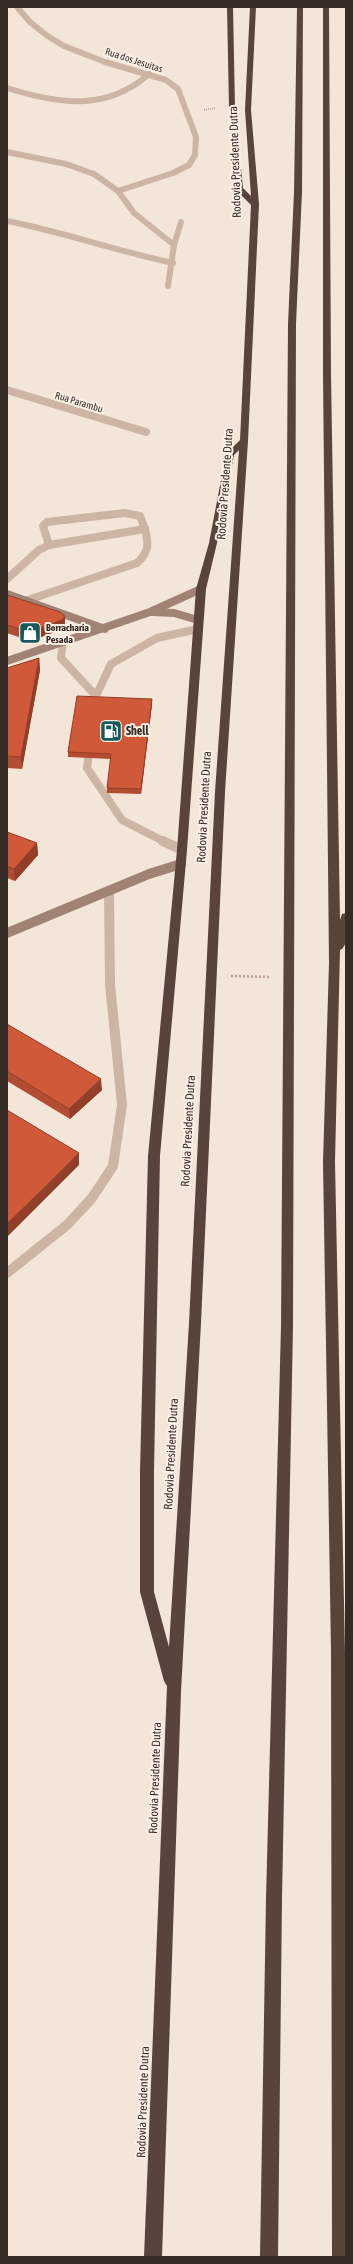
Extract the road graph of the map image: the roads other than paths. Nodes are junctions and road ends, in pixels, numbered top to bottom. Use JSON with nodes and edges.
{"nodes":[{"id":1,"x":17,"y":7,"type":"edge"},
{"id":2,"x":230,"y":7,"type":"edge"},
{"id":3,"x":253,"y":7,"type":"edge"},
{"id":4,"x":300,"y":7,"type":"edge"},
{"id":5,"x":326,"y":7,"type":"edge"},
{"id":6,"x":149,"y":74,"type":"junction"},
{"id":7,"x":7,"y":88,"type":"edge"},
{"id":8,"x":7,"y":152,"type":"edge"},
{"id":9,"x":118,"y":191,"type":"junction"},
{"id":10,"x":254,"y":204,"type":"junction"},
{"id":11,"x":7,"y":221,"type":"edge"},
{"id":12,"x":180,"y":222,"type":"dead end"},
{"id":13,"x":174,"y":245,"type":"junction"},
{"id":14,"x":173,"y":263,"type":"junction"},
{"id":15,"x":168,"y":286,"type":"dead end"},
{"id":16,"x":7,"y":390,"type":"edge"},
{"id":17,"x":146,"y":432,"type":"dead end"},
{"id":18,"x":244,"y":441,"type":"junction"},
{"id":19,"x":144,"y":529,"type":"junction"},
{"id":20,"x":49,"y":545,"type":"junction"},
{"id":21,"x":7,"y":579,"type":"edge"},
{"id":22,"x":201,"y":589,"type":"junction"},
{"id":23,"x":7,"y":594,"type":"edge"},
{"id":24,"x":25,"y":601,"type":"junction"},
{"id":25,"x":150,"y":612,"type":"junction"},
{"id":26,"x":198,"y":625,"type":"junction"},
{"id":27,"x":105,"y":629,"type":"junction"},
{"id":28,"x":63,"y":642,"type":"junction"},
{"id":29,"x":7,"y":662,"type":"edge"},
{"id":30,"x":96,"y":696,"type":"junction"},
{"id":31,"x":94,"y":718,"type":"edge"},
{"id":32,"x":92,"y":733,"type":"edge"},
{"id":33,"x":182,"y":850,"type":"junction"},
{"id":34,"x":181,"y":864,"type":"junction"},
{"id":35,"x":109,"y":891,"type":"junction"},
{"id":36,"x":346,"y":917,"type":"edge"},
{"id":37,"x":7,"y":933,"type":"edge"},
{"id":38,"x":335,"y":963,"type":"junction"},
{"id":39,"x":7,"y":1273,"type":"edge"},
{"id":40,"x":174,"y":1692,"type":"junction"},
{"id":41,"x":153,"y":2257,"type":"edge"},
{"id":42,"x":269,"y":2257,"type":"edge"},
{"id":43,"x":341,"y":2257,"type":"edge"}],
"edges":[{"from":1,"to":6,"type":"street","name":"Rua dos Jesuítas"},
{"from":2,"to":10,"type":"highway"},
{"from":3,"to":10,"type":"highway","name":"Rodovia Presidente Dutra"},
{"from":4,"to":42,"type":"highway"},
{"from":5,"to":38,"type":"highway"},
{"from":6,"to":7,"type":"street"},
{"from":6,"to":9,"type":"street","name":"Rua dos Jesuítas"},
{"from":8,"to":9,"type":"street"},
{"from":9,"to":13,"type":"street"},
{"from":10,"to":18,"type":"highway","name":"Rodovia Presidente Dutra"},
{"from":11,"to":14,"type":"street"},
{"from":12,"to":13,"type":"street"},
{"from":13,"to":14,"type":"street"},
{"from":14,"to":15,"type":"street"},
{"from":16,"to":17,"type":"street","name":"Rua Parambu"},
{"from":18,"to":22,"type":"highway"},
{"from":18,"to":40,"type":"highway","name":"Rodovia Presidente Dutra"},
{"from":19,"to":20,"type":"street"},
{"from":19,"to":20,"type":"street"},
{"from":19,"to":24,"type":"street"},
{"from":20,"to":21,"type":"street"},
{"from":22,"to":25,"type":"street"},
{"from":22,"to":26,"type":"highway"},
{"from":23,"to":24,"type":"street"},
{"from":24,"to":27,"type":"street"},
{"from":25,"to":26,"type":"street"},
{"from":25,"to":27,"type":"street"},
{"from":26,"to":30,"type":"street"},
{"from":26,"to":33,"type":"highway"},
{"from":27,"to":28,"type":"street"},
{"from":28,"to":29,"type":"street"},
{"from":28,"to":30,"type":"street"},
{"from":30,"to":31,"type":"street"},
{"from":32,"to":33,"type":"street"},
{"from":33,"to":34,"type":"highway"},
{"from":34,"to":35,"type":"street"},
{"from":34,"to":40,"type":"highway"},
{"from":35,"to":37,"type":"street"},
{"from":35,"to":39,"type":"street"},
{"from":36,"to":38,"type":"highway"},
{"from":38,"to":43,"type":"highway"},
{"from":40,"to":41,"type":"highway","name":"Rodovia Presidente Dutra"}]}
